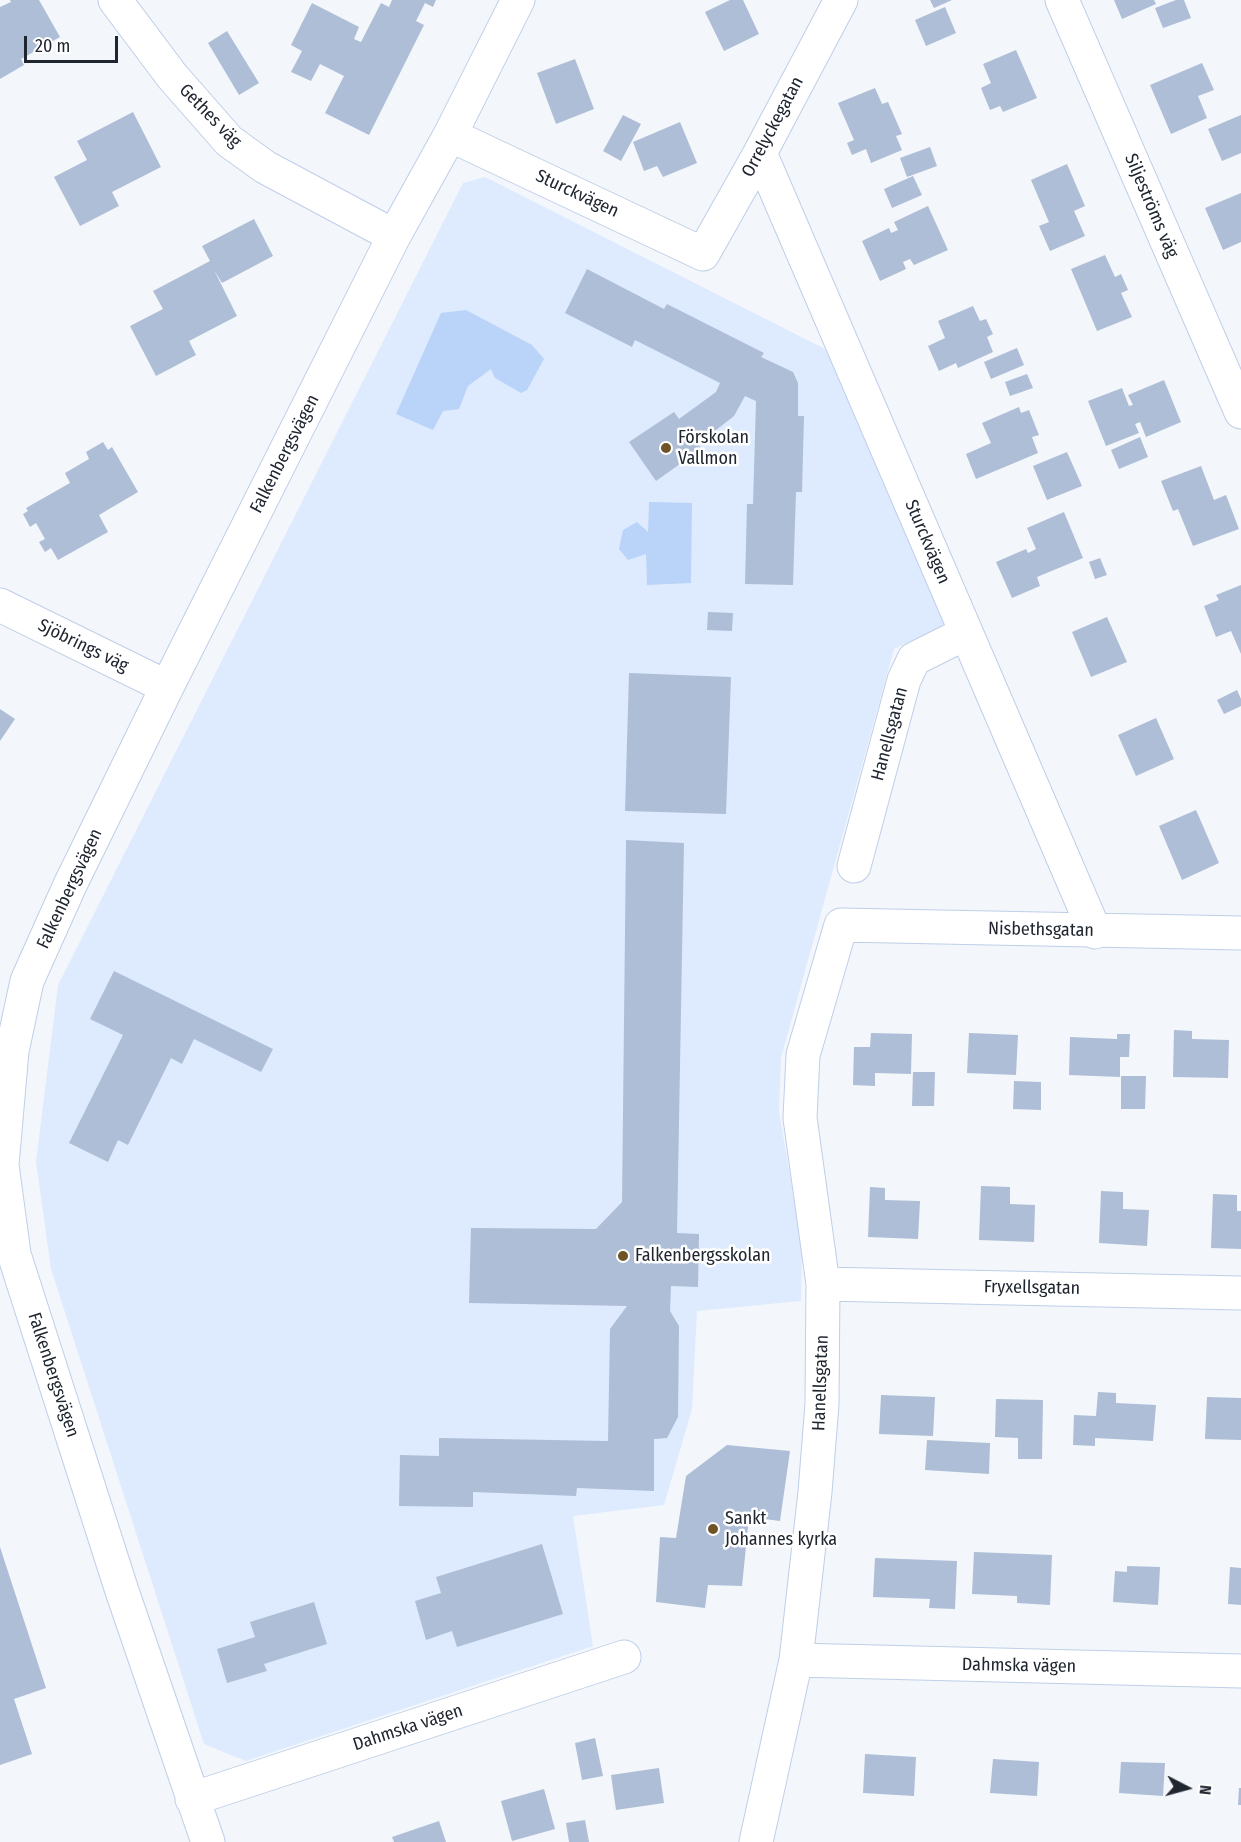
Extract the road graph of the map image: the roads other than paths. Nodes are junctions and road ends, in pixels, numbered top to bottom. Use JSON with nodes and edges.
{"nodes":[{"id":1,"x":116,"y":0,"type":"edge"},
{"id":2,"x":518,"y":0,"type":"edge"},
{"id":3,"x":841,"y":0,"type":"edge"},
{"id":4,"x":1062,"y":0,"type":"edge"},
{"id":5,"x":450,"y":135,"type":"junction"},
{"id":6,"x":760,"y":153,"type":"junction"},
{"id":7,"x":394,"y":237,"type":"junction"},
{"id":8,"x":703,"y":254,"type":"joint"},
{"id":9,"x":1241,"y":412,"type":"edge"},
{"id":10,"x":0,"y":605,"type":"edge"},
{"id":11,"x":966,"y":633,"type":"junction"},
{"id":12,"x":167,"y":687,"type":"junction"},
{"id":13,"x":854,"y":866,"type":"dead end"},
{"id":14,"x":841,"y":925,"type":"joint"},
{"id":15,"x":1095,"y":932,"type":"junction"},
{"id":16,"x":1241,"y":933,"type":"edge"},
{"id":17,"x":823,"y":1284,"type":"junction"},
{"id":18,"x":1241,"y":1293,"type":"edge"},
{"id":19,"x":624,"y":1657,"type":"dead end"},
{"id":20,"x":796,"y":1660,"type":"junction"},
{"id":21,"x":1241,"y":1671,"type":"edge"},
{"id":22,"x":192,"y":1799,"type":"junction"},
{"id":23,"x":208,"y":1842,"type":"edge"},
{"id":24,"x":756,"y":1842,"type":"edge"}],
"edges":[{"from":1,"to":7,"type":"street","name":"Gethes väg"},
{"from":2,"to":5,"type":"street","name":"Falkenbergsvägen"},
{"from":3,"to":6,"type":"street","name":"Orrelyckegatan"},
{"from":4,"to":9,"type":"street","name":"Siljeströms väg"},
{"from":5,"to":7,"type":"street","name":"Falkenbergsvägen"},
{"from":5,"to":8,"type":"street","name":"Sturckvägen"},
{"from":6,"to":8,"type":"street","name":"Orrelyckegatan"},
{"from":6,"to":11,"type":"street","name":"Sturckvägen"},
{"from":7,"to":12,"type":"street","name":"Falkenbergsvägen"},
{"from":10,"to":12,"type":"street","name":"Sjöbrings väg"},
{"from":11,"to":13,"type":"street","name":"Hanellsgatan"},
{"from":11,"to":15,"type":"street","name":"Sturckvägen"},
{"from":12,"to":22,"type":"street","name":"Falkenbergsvägen"},
{"from":14,"to":15,"type":"street","name":"Nisbethsgatan"},
{"from":14,"to":17,"type":"street","name":"Hanellsgatan"},
{"from":15,"to":16,"type":"street","name":"Nisbethsgatan"},
{"from":17,"to":18,"type":"street","name":"Fryxellsgatan"},
{"from":17,"to":20,"type":"street","name":"Hanellsgatan"},
{"from":19,"to":22,"type":"street","name":"Dahmska vägen"},
{"from":20,"to":21,"type":"street","name":"Dahmska vägen"},
{"from":20,"to":24,"type":"street","name":"Hanellsgatan"},
{"from":22,"to":23,"type":"street","name":"Falkenbergsvägen"}]}
